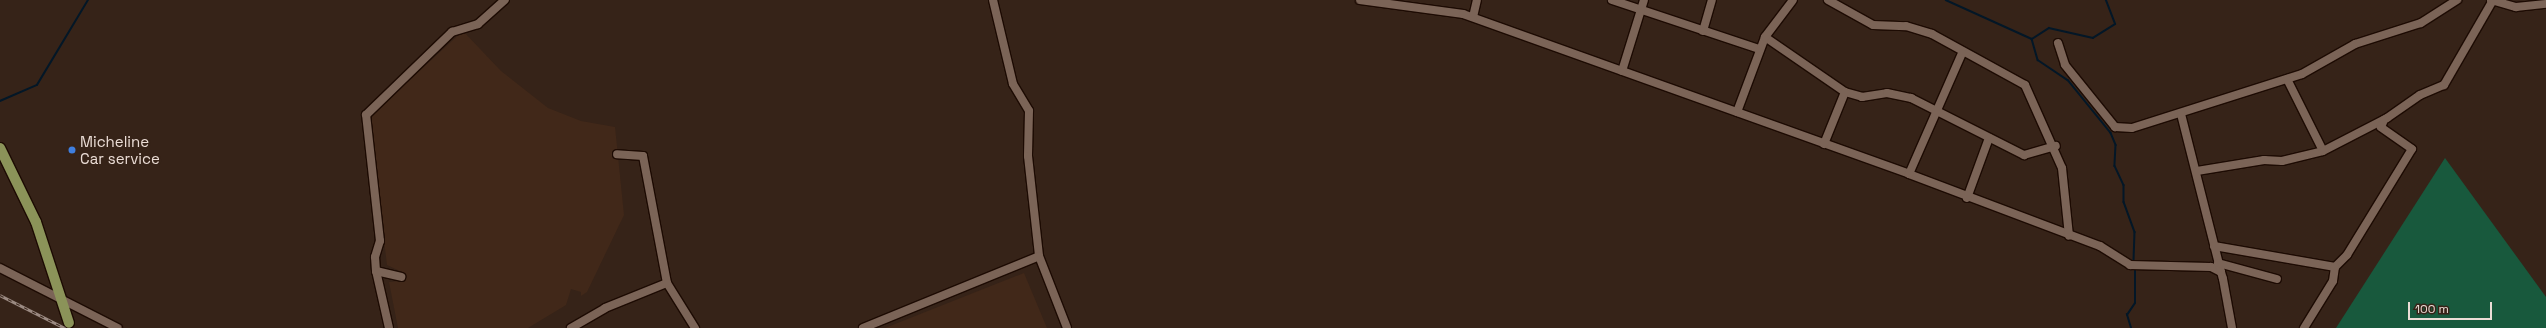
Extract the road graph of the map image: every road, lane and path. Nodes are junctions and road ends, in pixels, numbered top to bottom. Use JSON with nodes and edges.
{"nodes":[{"id":1,"x":505,"y":0,"type":"edge"},
{"id":2,"x":993,"y":0,"type":"edge"},
{"id":3,"x":1360,"y":0,"type":"edge"},
{"id":4,"x":1477,"y":0,"type":"edge"},
{"id":5,"x":1612,"y":0,"type":"edge"},
{"id":6,"x":1644,"y":0,"type":"edge"},
{"id":7,"x":1712,"y":0,"type":"edge"},
{"id":8,"x":1792,"y":0,"type":"edge"},
{"id":9,"x":1828,"y":0,"type":"edge"},
{"id":10,"x":2456,"y":0,"type":"edge"},
{"id":11,"x":2492,"y":0,"type":"edge"},
{"id":12,"x":1409,"y":3,"type":"edge"},
{"id":13,"x":2546,"y":4,"type":"edge"},
{"id":14,"x":1641,"y":9,"type":"junction"},
{"id":15,"x":1473,"y":17,"type":"junction"},
{"id":16,"x":1703,"y":30,"type":"junction"},
{"id":17,"x":1765,"y":37,"type":"junction"},
{"id":18,"x":2058,"y":43,"type":"dead end"},
{"id":19,"x":1759,"y":49,"type":"junction"},
{"id":20,"x":1962,"y":53,"type":"junction"},
{"id":21,"x":1622,"y":71,"type":"junction"},
{"id":22,"x":2288,"y":79,"type":"junction"},
{"id":23,"x":1845,"y":92,"type":"junction"},
{"id":24,"x":1934,"y":111,"type":"junction"},
{"id":25,"x":1737,"y":112,"type":"junction"},
{"id":26,"x":2181,"y":114,"type":"junction"},
{"id":27,"x":2384,"y":120,"type":"junction"},
{"id":28,"x":1989,"y":138,"type":"junction"},
{"id":29,"x":1824,"y":144,"type":"junction"},
{"id":30,"x":2056,"y":146,"type":"junction"},
{"id":31,"x":0,"y":148,"type":"edge"},
{"id":32,"x":2323,"y":151,"type":"junction"},
{"id":33,"x":617,"y":154,"type":"dead end"},
{"id":34,"x":2197,"y":171,"type":"junction"},
{"id":35,"x":1909,"y":174,"type":"junction"},
{"id":36,"x":1967,"y":198,"type":"junction"},
{"id":37,"x":2068,"y":236,"type":"junction"},
{"id":38,"x":2214,"y":246,"type":"junction"},
{"id":39,"x":1039,"y":256,"type":"junction"},
{"id":40,"x":2218,"y":263,"type":"junction"},
{"id":41,"x":2335,"y":267,"type":"junction"},
{"id":42,"x":0,"y":268,"type":"edge"},
{"id":43,"x":376,"y":271,"type":"junction"},
{"id":44,"x":2220,"y":272,"type":"junction"},
{"id":45,"x":401,"y":277,"type":"dead end"},
{"id":46,"x":2276,"y":279,"type":"dead end"},
{"id":47,"x":666,"y":282,"type":"junction"},
{"id":48,"x":62,"y":301,"type":"junction"},
{"id":49,"x":69,"y":323,"type":"dead end"},
{"id":50,"x":118,"y":328,"type":"edge"},
{"id":51,"x":389,"y":328,"type":"edge"},
{"id":52,"x":571,"y":328,"type":"edge"},
{"id":53,"x":695,"y":328,"type":"edge"},
{"id":54,"x":863,"y":328,"type":"edge"},
{"id":55,"x":1067,"y":328,"type":"edge"},
{"id":56,"x":2232,"y":328,"type":"edge"},
{"id":57,"x":2304,"y":328,"type":"edge"}],
"edges":[{"from":1,"to":43,"type":"street"},
{"from":2,"to":39,"type":"street"},
{"from":3,"to":12,"type":"street"},
{"from":4,"to":15,"type":"street"},
{"from":5,"to":14,"type":"street"},
{"from":6,"to":14,"type":"street"},
{"from":7,"to":16,"type":"street"},
{"from":8,"to":17,"type":"street"},
{"from":9,"to":20,"type":"street"},
{"from":10,"to":22,"type":"street"},
{"from":11,"to":13,"type":"street"},
{"from":11,"to":27,"type":"street"},
{"from":12,"to":15,"type":"street"},
{"from":14,"to":16,"type":"street"},
{"from":14,"to":21,"type":"street"},
{"from":15,"to":21,"type":"street"},
{"from":16,"to":19,"type":"street"},
{"from":17,"to":19,"type":"street"},
{"from":17,"to":23,"type":"street"},
{"from":18,"to":26,"type":"street"},
{"from":19,"to":25,"type":"street"},
{"from":20,"to":24,"type":"street"},
{"from":20,"to":30,"type":"street"},
{"from":21,"to":25,"type":"street"},
{"from":22,"to":26,"type":"street"},
{"from":22,"to":32,"type":"street"},
{"from":23,"to":24,"type":"street"},
{"from":23,"to":29,"type":"street"},
{"from":24,"to":28,"type":"street"},
{"from":24,"to":35,"type":"street"},
{"from":25,"to":29,"type":"street"},
{"from":26,"to":34,"type":"street"},
{"from":27,"to":32,"type":"street"},
{"from":27,"to":41,"type":"street"},
{"from":28,"to":30,"type":"street"},
{"from":28,"to":36,"type":"street"},
{"from":29,"to":35,"type":"street"},
{"from":30,"to":37,"type":"street"},
{"from":31,"to":48,"type":"main road"},
{"from":32,"to":34,"type":"street"},
{"from":33,"to":47,"type":"street"},
{"from":34,"to":38,"type":"street"},
{"from":35,"to":36,"type":"street"},
{"from":36,"to":37,"type":"street"},
{"from":37,"to":44,"type":"street"},
{"from":38,"to":40,"type":"street"},
{"from":38,"to":41,"type":"street"},
{"from":39,"to":54,"type":"street"},
{"from":39,"to":55,"type":"street"},
{"from":40,"to":44,"type":"street"},
{"from":40,"to":46,"type":"street"},
{"from":41,"to":57,"type":"street"},
{"from":42,"to":48,"type":"street"},
{"from":43,"to":45,"type":"street"},
{"from":43,"to":51,"type":"street"},
{"from":44,"to":56,"type":"street"},
{"from":47,"to":52,"type":"street"},
{"from":47,"to":53,"type":"street"},
{"from":48,"to":49,"type":"main road"},
{"from":48,"to":50,"type":"street"}]}
